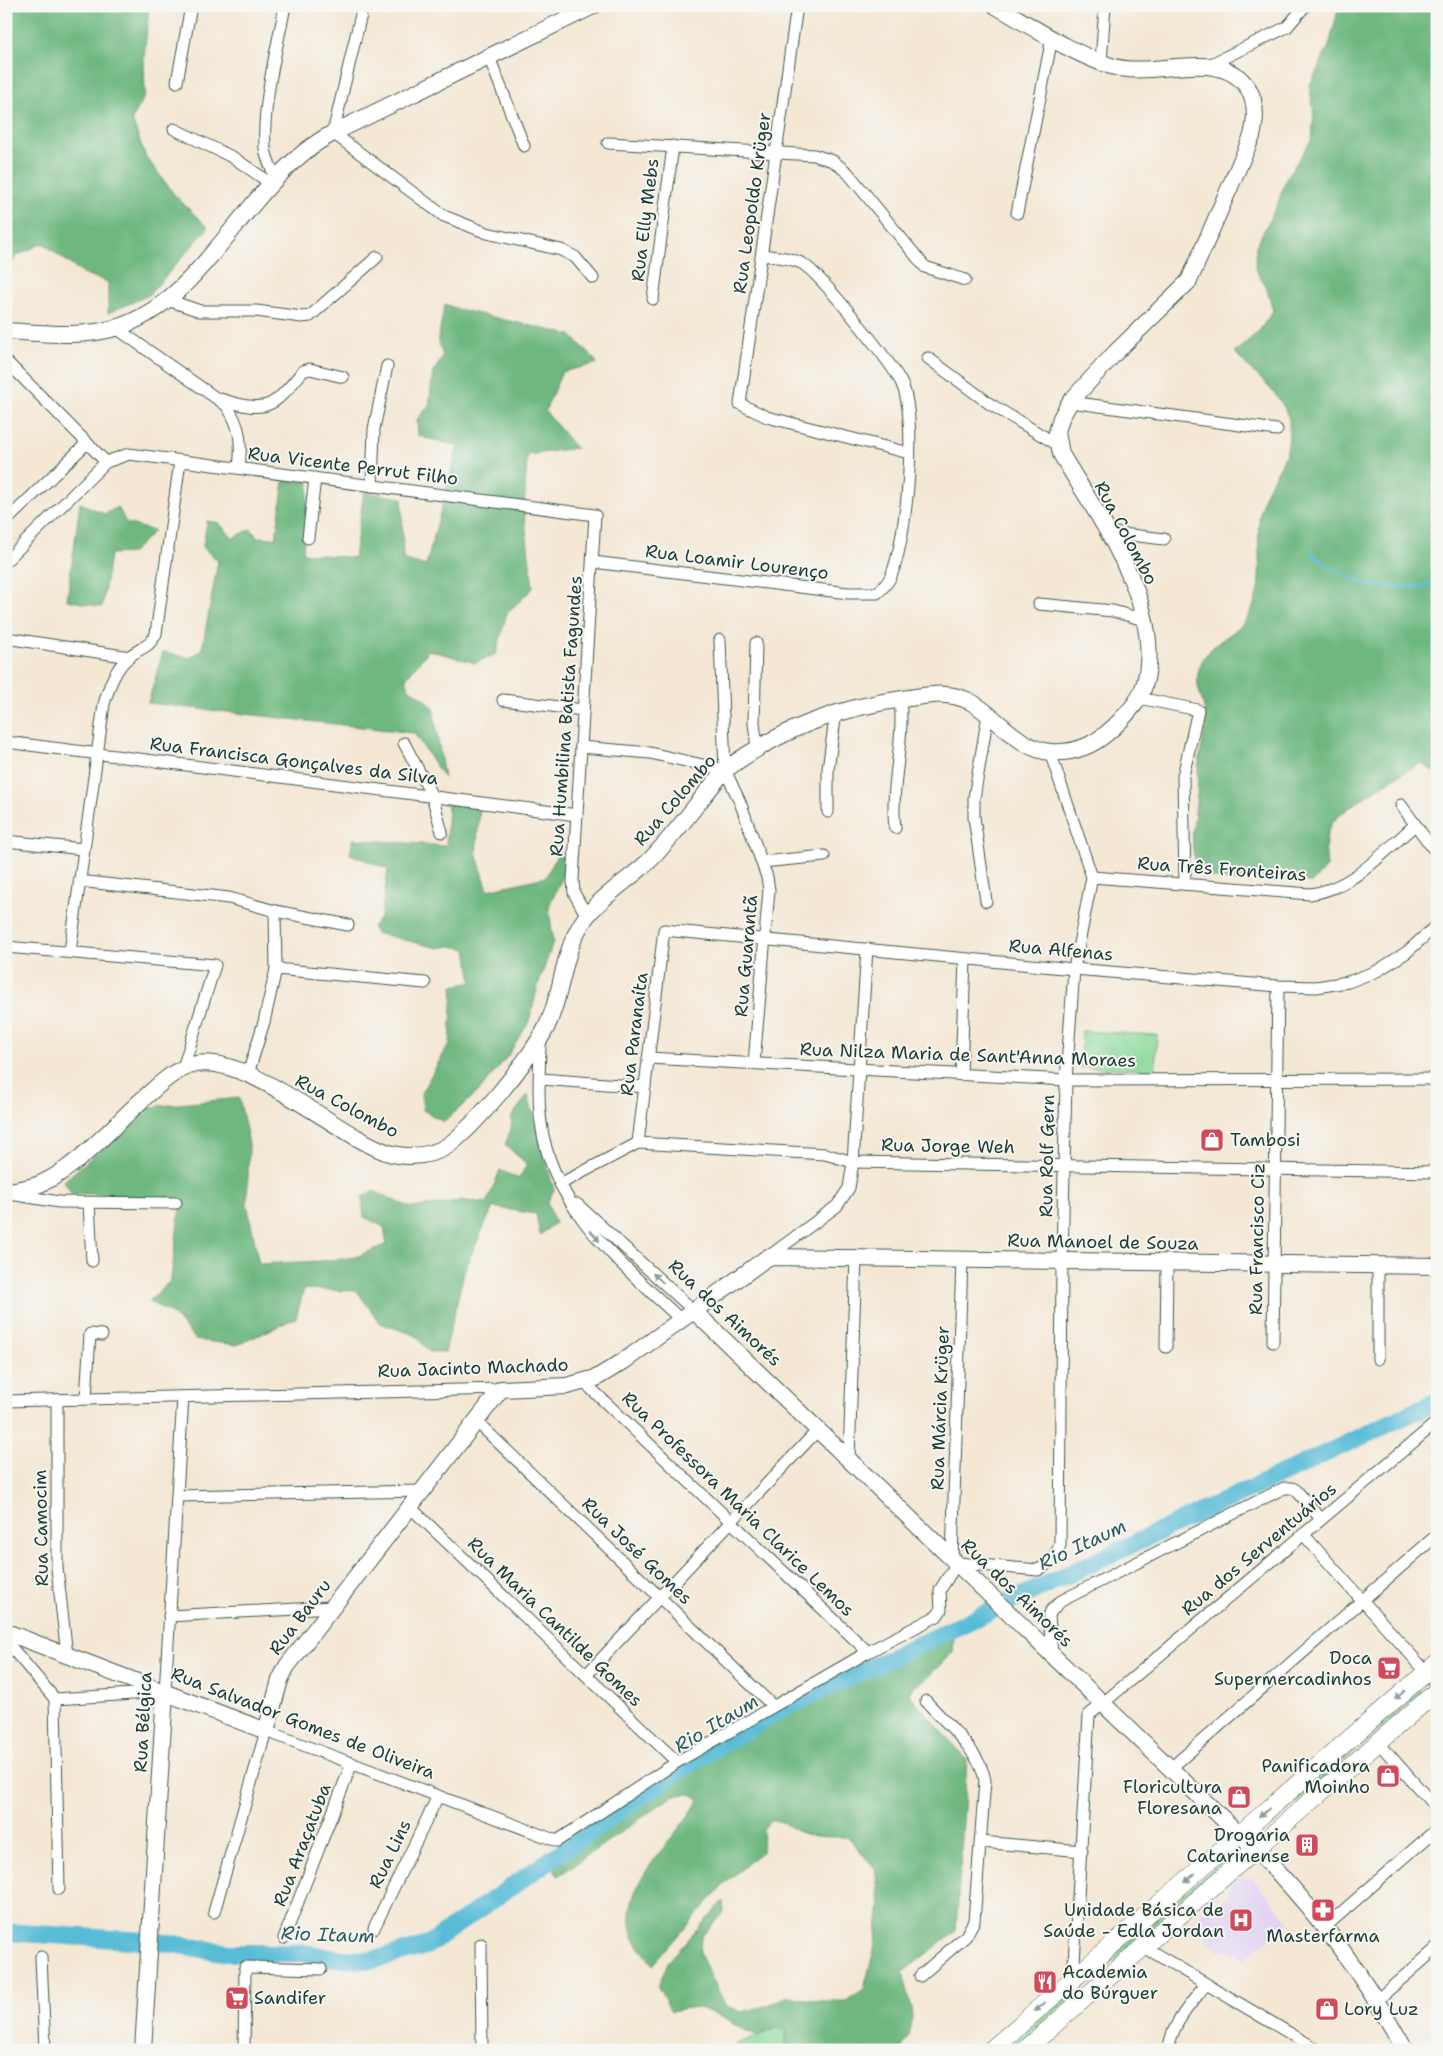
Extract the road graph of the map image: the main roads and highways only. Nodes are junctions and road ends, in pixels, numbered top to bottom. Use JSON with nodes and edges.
{"nodes":[{"id":1,"x":1433,"y":1673,"type":"edge"},
{"id":2,"x":1437,"y":1691,"type":"edge"},
{"id":3,"x":991,"y":2050,"type":"edge"},
{"id":4,"x":1025,"y":2050,"type":"edge"}],
"edges":[{"from":1,"to":3,"type":"main road","one_way":true},
{"from":2,"to":4,"type":"main road"}]}
